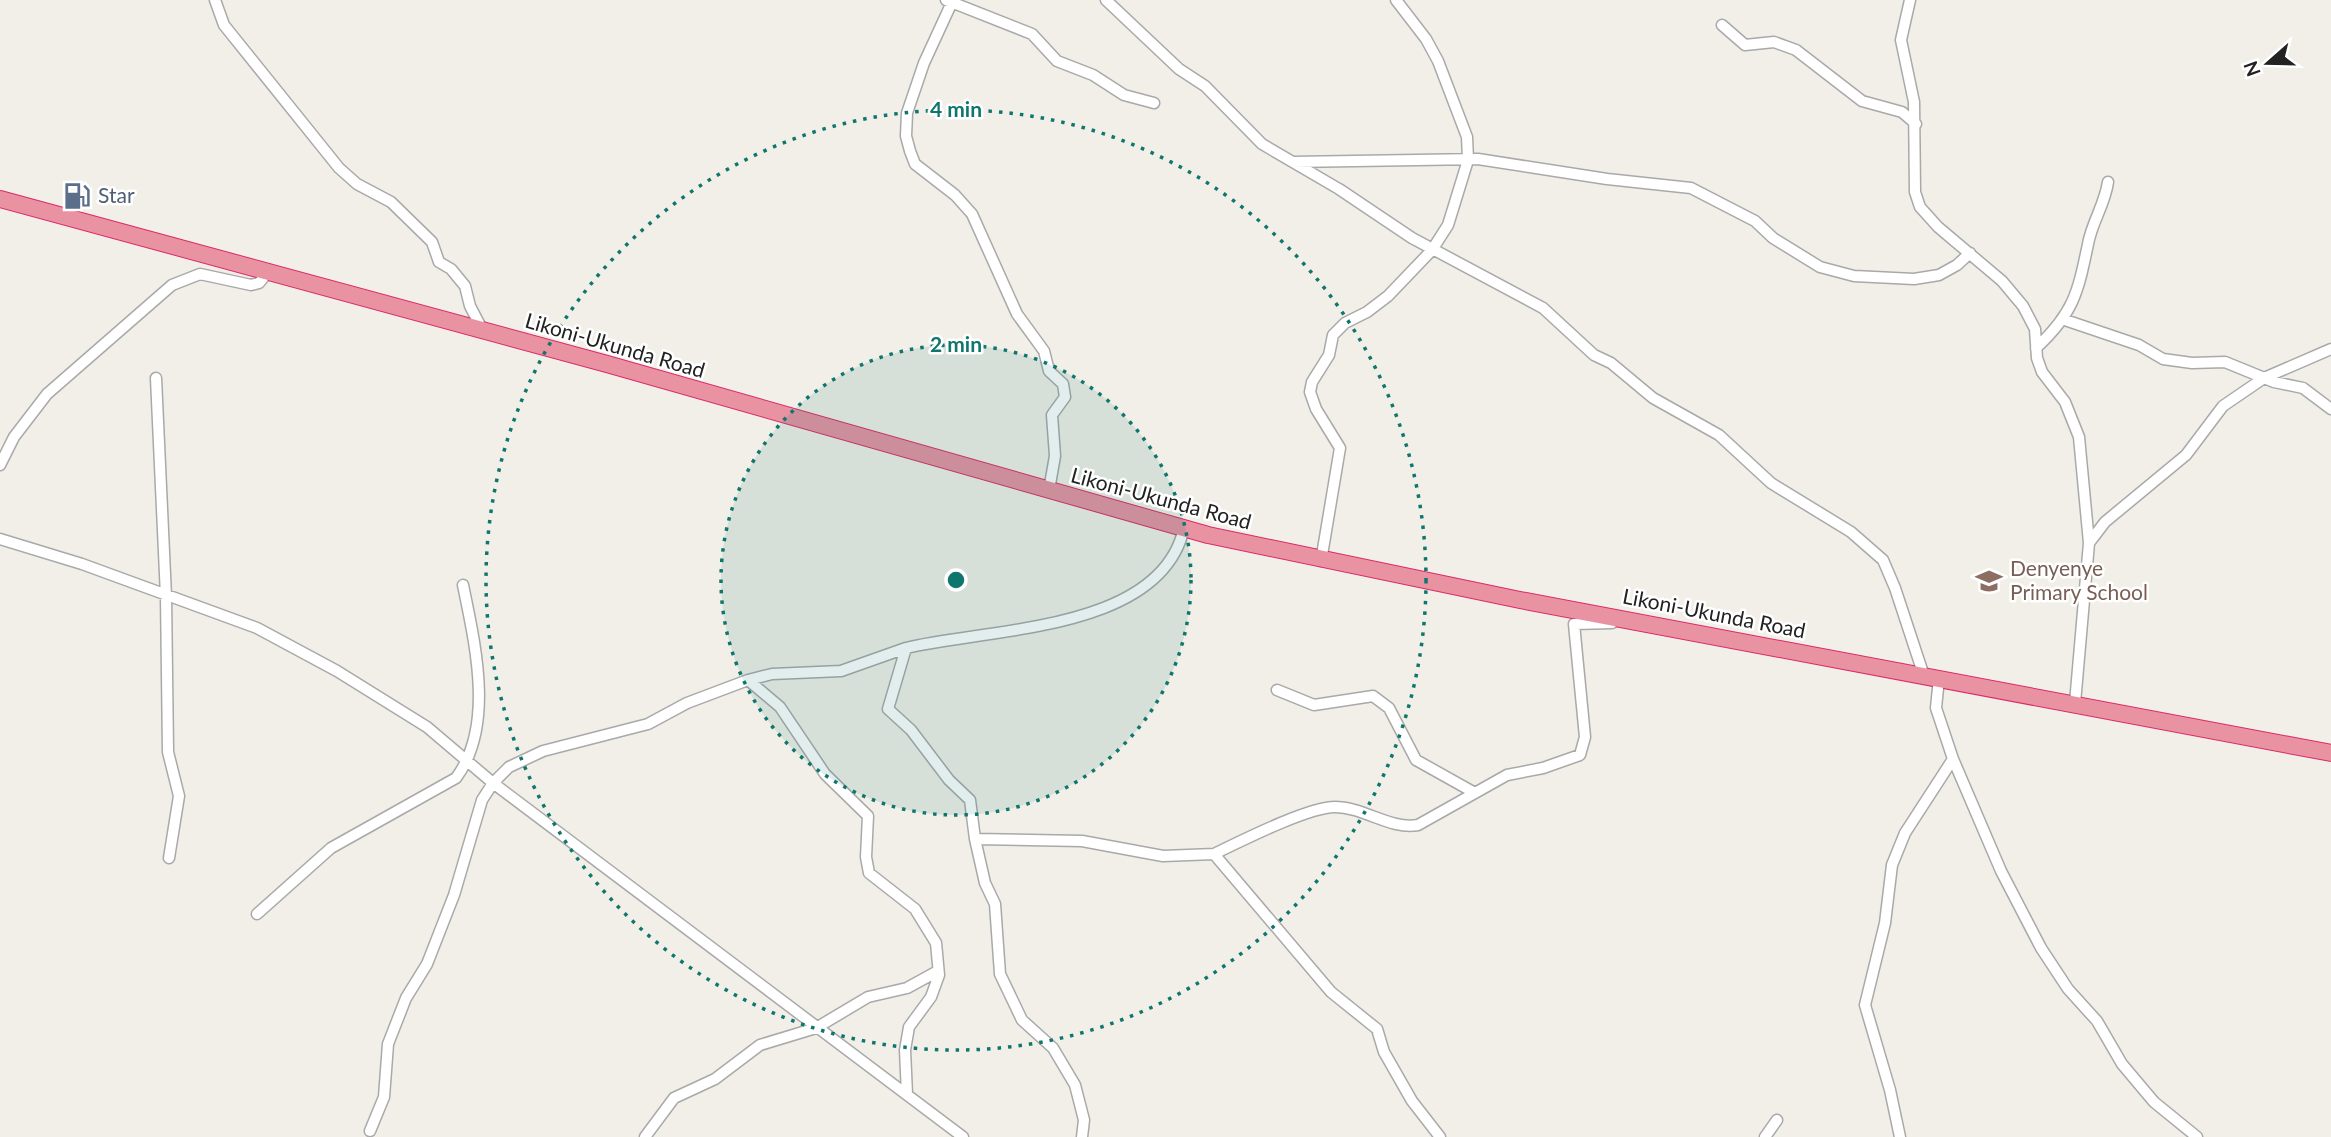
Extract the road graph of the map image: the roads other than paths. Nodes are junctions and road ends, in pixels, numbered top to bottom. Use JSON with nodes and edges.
{"nodes":[{"id":1,"x":215,"y":0,"type":"edge"},
{"id":2,"x":1107,"y":0,"type":"edge"},
{"id":3,"x":1396,"y":0,"type":"edge"},
{"id":4,"x":1910,"y":0,"type":"edge"},
{"id":5,"x":950,"y":1,"type":"edge"},
{"id":6,"x":1722,"y":25,"type":"dead end"},
{"id":7,"x":1154,"y":103,"type":"dead end"},
{"id":8,"x":1916,"y":124,"type":"junction"},
{"id":9,"x":1468,"y":160,"type":"junction"},
{"id":10,"x":1293,"y":162,"type":"junction"},
{"id":11,"x":2108,"y":182,"type":"dead end"},
{"id":12,"x":0,"y":200,"type":"edge"},
{"id":13,"x":1432,"y":250,"type":"junction"},
{"id":14,"x":1969,"y":253,"type":"junction"},
{"id":15,"x":268,"y":272,"type":"junction"},
{"id":16,"x":2062,"y":319,"type":"junction"},
{"id":17,"x":483,"y":331,"type":"junction"},
{"id":18,"x":2036,"y":348,"type":"junction"},
{"id":19,"x":2331,"y":349,"type":"edge"},
{"id":20,"x":156,"y":378,"type":"dead end"},
{"id":21,"x":2264,"y":378,"type":"junction"},
{"id":22,"x":2331,"y":410,"type":"edge"},
{"id":23,"x":0,"y":466,"type":"edge"},
{"id":24,"x":1049,"y":490,"type":"junction"},
{"id":25,"x":1184,"y":528,"type":"junction"},
{"id":26,"x":0,"y":539,"type":"edge"},
{"id":27,"x":2089,"y":543,"type":"junction"},
{"id":28,"x":1321,"y":561,"type":"junction"},
{"id":29,"x":463,"y":585,"type":"dead end"},
{"id":30,"x":166,"y":596,"type":"junction"},
{"id":31,"x":1646,"y":622,"type":"junction"},
{"id":32,"x":906,"y":648,"type":"junction"},
{"id":33,"x":1931,"y":677,"type":"junction"},
{"id":34,"x":748,"y":680,"type":"junction"},
{"id":35,"x":1277,"y":690,"type":"dead end"},
{"id":36,"x":2076,"y":703,"type":"junction"},
{"id":37,"x":2331,"y":753,"type":"edge"},
{"id":38,"x":1953,"y":759,"type":"junction"},
{"id":39,"x":469,"y":761,"type":"junction"},
{"id":40,"x":492,"y":783,"type":"junction"},
{"id":41,"x":1475,"y":793,"type":"junction"},
{"id":42,"x":975,"y":839,"type":"junction"},
{"id":43,"x":1214,"y":854,"type":"junction"},
{"id":44,"x":169,"y":858,"type":"dead end"},
{"id":45,"x":257,"y":914,"type":"dead end"},
{"id":46,"x":939,"y":971,"type":"junction"},
{"id":47,"x":816,"y":1028,"type":"junction"},
{"id":48,"x":907,"y":1094,"type":"junction"},
{"id":49,"x":1776,"y":1121,"type":"dead end"},
{"id":50,"x":370,"y":1131,"type":"dead end"},
{"id":51,"x":645,"y":1137,"type":"edge"},
{"id":52,"x":963,"y":1137,"type":"edge"},
{"id":53,"x":1082,"y":1137,"type":"edge"},
{"id":54,"x":1440,"y":1137,"type":"edge"},
{"id":55,"x":1765,"y":1137,"type":"edge"},
{"id":56,"x":1900,"y":1137,"type":"edge"},
{"id":57,"x":2197,"y":1137,"type":"edge"}],
"edges":[{"from":1,"to":17,"type":"street"},
{"from":2,"to":10,"type":"street"},
{"from":3,"to":9,"type":"street"},
{"from":4,"to":8,"type":"street"},
{"from":5,"to":7,"type":"street"},
{"from":5,"to":24,"type":"street"},
{"from":6,"to":8,"type":"street"},
{"from":8,"to":14,"type":"street"},
{"from":9,"to":10,"type":"street"},
{"from":9,"to":13,"type":"street"},
{"from":9,"to":14,"type":"street"},
{"from":10,"to":13,"type":"street"},
{"from":11,"to":16,"type":"street"},
{"from":12,"to":15,"type":"highway","name":"Likoni-Ukunda Road"},
{"from":13,"to":28,"type":"street"},
{"from":13,"to":33,"type":"street"},
{"from":14,"to":18,"type":"street"},
{"from":15,"to":17,"type":"highway","name":"Likoni-Ukunda Road"},
{"from":15,"to":23,"type":"street"},
{"from":16,"to":18,"type":"street"},
{"from":16,"to":21,"type":"street"},
{"from":17,"to":24,"type":"highway","name":"Likoni-Ukunda Road"},
{"from":18,"to":27,"type":"street"},
{"from":19,"to":21,"type":"street"},
{"from":20,"to":30,"type":"street"},
{"from":21,"to":22,"type":"street"},
{"from":21,"to":27,"type":"street"},
{"from":24,"to":25,"type":"highway","name":"Likoni-Ukunda Road"},
{"from":25,"to":28,"type":"highway","name":"Likoni-Ukunda Road"},
{"from":25,"to":32,"type":"street"},
{"from":26,"to":30,"type":"street"},
{"from":27,"to":36,"type":"street"},
{"from":28,"to":31,"type":"highway","name":"Likoni-Ukunda Road"},
{"from":29,"to":39,"type":"street"},
{"from":30,"to":39,"type":"street"},
{"from":30,"to":44,"type":"street"},
{"from":31,"to":33,"type":"highway","name":"Likoni-Ukunda Road"},
{"from":31,"to":41,"type":"street"},
{"from":32,"to":34,"type":"street"},
{"from":32,"to":42,"type":"street"},
{"from":33,"to":36,"type":"highway","name":"Likoni-Ukunda Road"},
{"from":33,"to":38,"type":"street"},
{"from":34,"to":40,"type":"street"},
{"from":34,"to":46,"type":"street"},
{"from":35,"to":41,"type":"street"},
{"from":36,"to":37,"type":"highway","name":"Likoni-Ukunda Road"},
{"from":38,"to":56,"type":"street"},
{"from":38,"to":57,"type":"street"},
{"from":39,"to":40,"type":"street"},
{"from":39,"to":45,"type":"street"},
{"from":40,"to":47,"type":"street"},
{"from":40,"to":50,"type":"street"},
{"from":41,"to":43,"type":"street"},
{"from":42,"to":43,"type":"street"},
{"from":42,"to":53,"type":"street"},
{"from":43,"to":54,"type":"street"},
{"from":46,"to":47,"type":"street"},
{"from":46,"to":48,"type":"street"},
{"from":47,"to":48,"type":"street"},
{"from":47,"to":51,"type":"street"},
{"from":48,"to":52,"type":"street"},
{"from":49,"to":55,"type":"street"}]}
